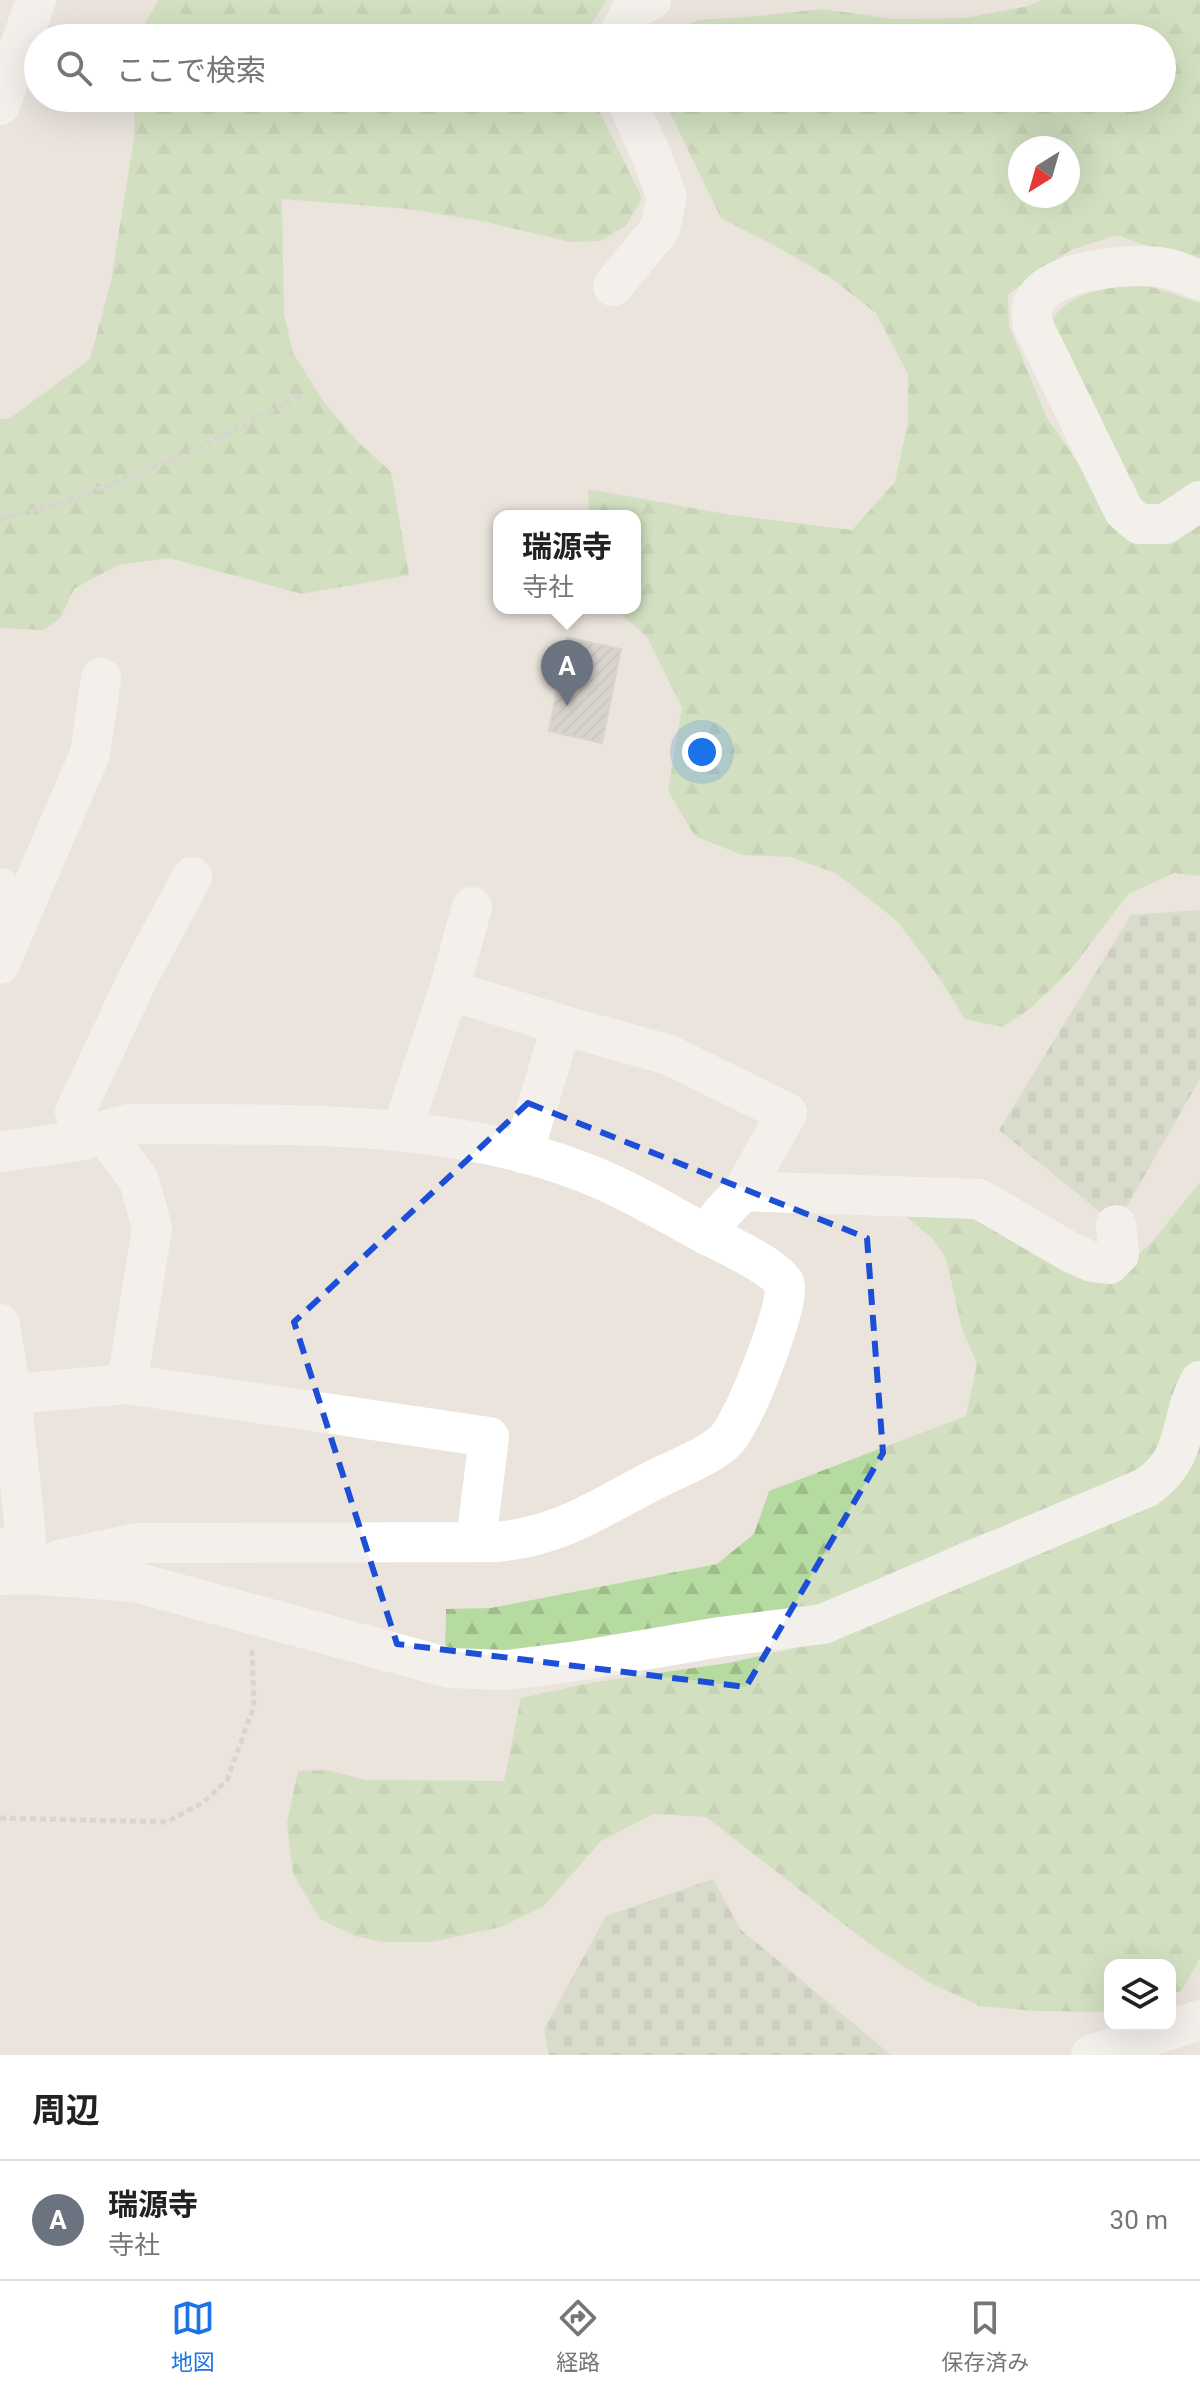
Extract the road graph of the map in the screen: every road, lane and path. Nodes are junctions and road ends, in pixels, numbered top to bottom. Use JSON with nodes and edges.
{"nodes":[{"id":1,"x":36,"y":0,"type":"edge"},
{"id":2,"x":651,"y":0,"type":"edge"},
{"id":3,"x":28,"y":24,"type":"edge"},
{"id":4,"x":624,"y":24,"type":"edge"},
{"id":5,"x":24,"y":35,"type":"edge"},
{"id":6,"x":0,"y":105,"type":"edge"},
{"id":7,"x":632,"y":112,"type":"edge"},
{"id":8,"x":1200,"y":280,"type":"edge"},
{"id":9,"x":613,"y":286,"type":"dead end"},
{"id":10,"x":300,"y":396,"type":"dead end"},
{"id":11,"x":1200,"y":501,"type":"edge"},
{"id":12,"x":0,"y":519,"type":"edge"},
{"id":13,"x":101,"y":678,"type":"dead end"},
{"id":14,"x":192,"y":877,"type":"dead end"},
{"id":15,"x":9,"y":905,"type":"edge"},
{"id":16,"x":472,"y":907,"type":"dead end"},
{"id":17,"x":0,"y":964,"type":"edge"},
{"id":18,"x":449,"y":990,"type":"junction"},
{"id":19,"x":562,"y":1025,"type":"junction"},
{"id":20,"x":402,"y":1130,"type":"junction"},
{"id":21,"x":93,"y":1136,"type":"junction"},
{"id":22,"x":0,"y":1152,"type":"edge"},
{"id":23,"x":523,"y":1153,"type":"junction"},
{"id":24,"x":743,"y":1191,"type":"junction"},
{"id":25,"x":1116,"y":1225,"type":"dead end"},
{"id":26,"x":707,"y":1235,"type":"junction"},
{"id":27,"x":0,"y":1324,"type":"edge"},
{"id":28,"x":1200,"y":1381,"type":"edge"},
{"id":29,"x":127,"y":1384,"type":"junction"},
{"id":30,"x":6,"y":1394,"type":"edge"},
{"id":31,"x":476,"y":1542,"type":"junction"},
{"id":32,"x":10,"y":1567,"type":"edge"},
{"id":33,"x":250,"y":1612,"type":"junction"},
{"id":34,"x":0,"y":1818,"type":"edge"},
{"id":35,"x":1200,"y":2020,"type":"edge"},
{"id":36,"x":1091,"y":2055,"type":"edge"}],
"edges":[{"from":1,"to":3,"type":"street"},
{"from":2,"to":4,"type":"street"},
{"from":5,"to":6,"type":"street"},
{"from":7,"to":9,"type":"street"},
{"from":8,"to":11,"type":"street"},
{"from":10,"to":12,"type":"path"},
{"from":13,"to":15,"type":"street"},
{"from":14,"to":21,"type":"street"},
{"from":15,"to":17,"type":"street"},
{"from":16,"to":18,"type":"street"},
{"from":18,"to":19,"type":"street"},
{"from":18,"to":20,"type":"street"},
{"from":19,"to":23,"type":"street"},
{"from":19,"to":24,"type":"street"},
{"from":20,"to":21,"type":"street"},
{"from":20,"to":23,"type":"street"},
{"from":21,"to":22,"type":"street"},
{"from":21,"to":29,"type":"street"},
{"from":23,"to":26,"type":"street"},
{"from":24,"to":25,"type":"street"},
{"from":24,"to":26,"type":"street"},
{"from":26,"to":31,"type":"street"},
{"from":27,"to":30,"type":"street"},
{"from":28,"to":33,"type":"street"},
{"from":29,"to":30,"type":"street"},
{"from":29,"to":31,"type":"street"},
{"from":30,"to":32,"type":"street"},
{"from":31,"to":32,"type":"street"},
{"from":32,"to":33,"type":"street"},
{"from":33,"to":34,"type":"path"},
{"from":35,"to":36,"type":"street"}]}
